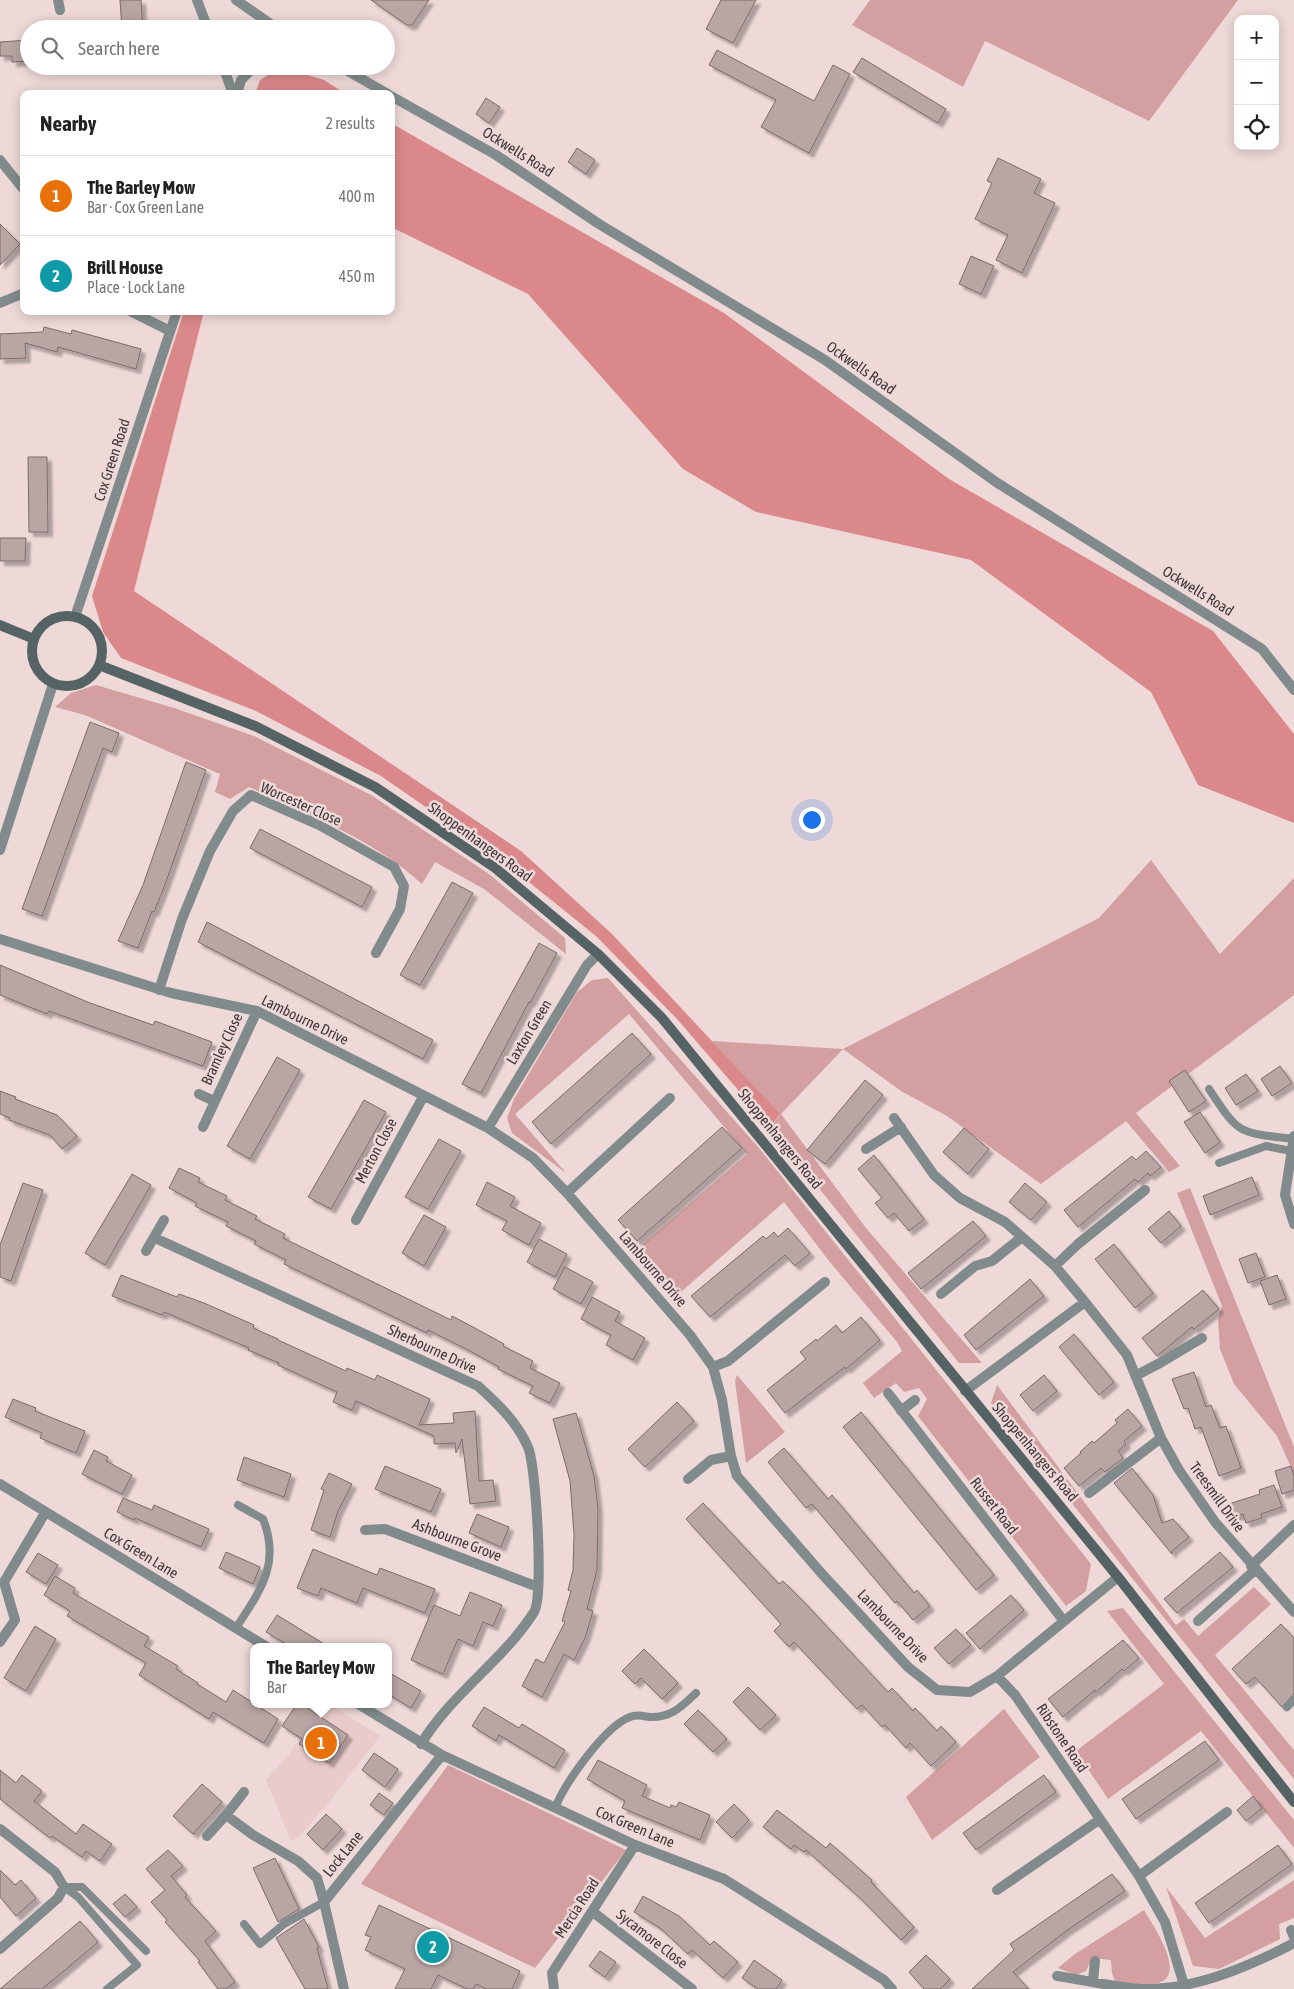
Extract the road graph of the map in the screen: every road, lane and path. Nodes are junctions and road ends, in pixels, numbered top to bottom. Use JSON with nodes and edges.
{"nodes":[{"id":1,"x":198,"y":0,"type":"edge"},
{"id":2,"x":236,"y":0,"type":"edge"},
{"id":3,"x":205,"y":20,"type":"edge"},
{"id":4,"x":265,"y":20,"type":"edge"},
{"id":5,"x":226,"y":75,"type":"edge"},
{"id":6,"x":246,"y":75,"type":"edge"},
{"id":7,"x":355,"y":75,"type":"edge"},
{"id":8,"x":232,"y":90,"type":"edge"},
{"id":9,"x":238,"y":90,"type":"edge"},
{"id":10,"x":381,"y":90,"type":"edge"},
{"id":11,"x":395,"y":98,"type":"edge"},
{"id":12,"x":0,"y":160,"type":"edge"},
{"id":13,"x":20,"y":185,"type":"edge"},
{"id":14,"x":20,"y":295,"type":"edge"},
{"id":15,"x":0,"y":303,"type":"edge"},
{"id":16,"x":138,"y":315,"type":"edge"},
{"id":17,"x":176,"y":315,"type":"edge"},
{"id":18,"x":170,"y":331,"type":"junction"},
{"id":19,"x":75,"y":617,"type":"junction"},
{"id":20,"x":0,"y":625,"type":"edge"},
{"id":21,"x":34,"y":640,"type":"junction"},
{"id":22,"x":99,"y":665,"type":"junction"},
{"id":23,"x":53,"y":684,"type":"junction"},
{"id":24,"x":1294,"y":690,"type":"edge"},
{"id":25,"x":0,"y":850,"type":"edge"},
{"id":26,"x":0,"y":939,"type":"edge"},
{"id":27,"x":376,"y":953,"type":"dead end"},
{"id":28,"x":598,"y":954,"type":"junction"},
{"id":29,"x":159,"y":990,"type":"junction"},
{"id":30,"x":257,"y":1011,"type":"junction"},
{"id":31,"x":1208,"y":1089,"type":"dead end"},
{"id":32,"x":198,"y":1094,"type":"dead end"},
{"id":33,"x":423,"y":1096,"type":"junction"},
{"id":34,"x":670,"y":1098,"type":"dead end"},
{"id":35,"x":214,"y":1101,"type":"junction"},
{"id":36,"x":894,"y":1118,"type":"dead end"},
{"id":37,"x":203,"y":1127,"type":"dead end"},
{"id":38,"x":901,"y":1127,"type":"junction"},
{"id":39,"x":488,"y":1128,"type":"junction"},
{"id":40,"x":1294,"y":1138,"type":"edge"},
{"id":41,"x":866,"y":1149,"type":"dead end"},
{"id":42,"x":1292,"y":1151,"type":"junction"},
{"id":43,"x":1219,"y":1163,"type":"dead end"},
{"id":44,"x":1145,"y":1190,"type":"dead end"},
{"id":45,"x":567,"y":1193,"type":"junction"},
{"id":46,"x":164,"y":1220,"type":"dead end"},
{"id":47,"x":356,"y":1220,"type":"dead end"},
{"id":48,"x":1294,"y":1224,"type":"edge"},
{"id":49,"x":1022,"y":1237,"type":"junction"},
{"id":50,"x":155,"y":1238,"type":"junction"},
{"id":51,"x":146,"y":1252,"type":"dead end"},
{"id":52,"x":1055,"y":1266,"type":"junction"},
{"id":53,"x":825,"y":1282,"type":"dead end"},
{"id":54,"x":941,"y":1294,"type":"dead end"},
{"id":55,"x":1085,"y":1302,"type":"junction"},
{"id":56,"x":1202,"y":1338,"type":"dead end"},
{"id":57,"x":714,"y":1367,"type":"junction"},
{"id":58,"x":1137,"y":1375,"type":"junction"},
{"id":59,"x":965,"y":1391,"type":"junction"},
{"id":60,"x":888,"y":1394,"type":"dead end"},
{"id":61,"x":915,"y":1400,"type":"dead end"},
{"id":62,"x":901,"y":1411,"type":"junction"},
{"id":63,"x":1161,"y":1438,"type":"junction"},
{"id":64,"x":731,"y":1456,"type":"junction"},
{"id":65,"x":688,"y":1479,"type":"dead end"},
{"id":66,"x":0,"y":1484,"type":"edge"},
{"id":67,"x":1089,"y":1493,"type":"dead end"},
{"id":68,"x":238,"y":1505,"type":"dead end"},
{"id":69,"x":45,"y":1514,"type":"junction"},
{"id":70,"x":1294,"y":1525,"type":"edge"},
{"id":71,"x":365,"y":1530,"type":"dead end"},
{"id":72,"x":1253,"y":1568,"type":"junction"},
{"id":73,"x":1118,"y":1576,"type":"junction"},
{"id":74,"x":2,"y":1581,"type":"edge"},
{"id":75,"x":538,"y":1587,"type":"junction"},
{"id":76,"x":1294,"y":1612,"type":"edge"},
{"id":77,"x":1063,"y":1620,"type":"junction"},
{"id":78,"x":1198,"y":1621,"type":"dead end"},
{"id":79,"x":236,"y":1628,"type":"junction"},
{"id":80,"x":0,"y":1642,"type":"edge"},
{"id":81,"x":260,"y":1643,"type":"edge"},
{"id":82,"x":997,"y":1676,"type":"junction"},
{"id":83,"x":696,"y":1694,"type":"dead end"},
{"id":84,"x":1294,"y":1700,"type":"edge"},
{"id":85,"x":1287,"y":1707,"type":"dead end"},
{"id":86,"x":364,"y":1708,"type":"edge"},
{"id":87,"x":421,"y":1744,"type":"junction"},
{"id":88,"x":442,"y":1755,"type":"junction"},
{"id":89,"x":244,"y":1792,"type":"dead end"},
{"id":90,"x":1294,"y":1802,"type":"edge"},
{"id":91,"x":555,"y":1808,"type":"junction"},
{"id":92,"x":1227,"y":1812,"type":"dead end"},
{"id":93,"x":226,"y":1815,"type":"junction"},
{"id":94,"x":1099,"y":1820,"type":"junction"},
{"id":95,"x":0,"y":1829,"type":"edge"},
{"id":96,"x":206,"y":1836,"type":"dead end"},
{"id":97,"x":635,"y":1845,"type":"junction"},
{"id":98,"x":1139,"y":1876,"type":"junction"},
{"id":99,"x":64,"y":1887,"type":"junction"},
{"id":100,"x":997,"y":1890,"type":"dead end"},
{"id":101,"x":324,"y":1902,"type":"junction"},
{"id":102,"x":594,"y":1912,"type":"junction"},
{"id":103,"x":244,"y":1924,"type":"dead end"},
{"id":104,"x":1294,"y":1943,"type":"edge"},
{"id":105,"x":0,"y":1949,"type":"edge"},
{"id":106,"x":146,"y":1951,"type":"dead end"},
{"id":107,"x":1095,"y":1961,"type":"dead end"},
{"id":108,"x":1057,"y":1976,"type":"dead end"},
{"id":109,"x":1093,"y":1981,"type":"junction"},
{"id":110,"x":1184,"y":1985,"type":"junction"},
{"id":111,"x":107,"y":1989,"type":"edge"},
{"id":112,"x":344,"y":1989,"type":"edge"},
{"id":113,"x":554,"y":1989,"type":"edge"},
{"id":114,"x":692,"y":1989,"type":"edge"},
{"id":115,"x":892,"y":1989,"type":"edge"}],
"edges":[{"from":1,"to":3,"type":"street"},
{"from":2,"to":4,"type":"street"},
{"from":5,"to":8,"type":"street"},
{"from":6,"to":9,"type":"street"},
{"from":7,"to":10,"type":"street"},
{"from":11,"to":24,"type":"street","name":"Ockwells Road"},
{"from":12,"to":13,"type":"street"},
{"from":14,"to":15,"type":"street"},
{"from":16,"to":18,"type":"street"},
{"from":17,"to":18,"type":"street","name":"Cox Green Road"},
{"from":18,"to":19,"type":"street","name":"Cox Green Road"},
{"from":19,"to":21,"type":"street"},
{"from":19,"to":22,"type":"street"},
{"from":20,"to":21,"type":"street"},
{"from":21,"to":23,"type":"street"},
{"from":22,"to":23,"type":"street"},
{"from":22,"to":28,"type":"street","name":"Shoppenhangers Road"},
{"from":23,"to":25,"type":"street"},
{"from":26,"to":29,"type":"street","name":"Lambourne Drive"},
{"from":27,"to":29,"type":"street","name":"Worcester Close"},
{"from":28,"to":39,"type":"street","name":"Laxton Green"},
{"from":28,"to":59,"type":"street","name":"Shoppenhangers Road"},
{"from":29,"to":30,"type":"street","name":"Lambourne Drive"},
{"from":30,"to":33,"type":"street","name":"Lambourne Drive"},
{"from":30,"to":35,"type":"street","name":"Bramley Close"},
{"from":31,"to":40,"type":"lane"},
{"from":32,"to":35,"type":"street","name":"Bramley Close"},
{"from":33,"to":39,"type":"street","name":"Lambourne Drive"},
{"from":33,"to":47,"type":"street","name":"Merton Close"},
{"from":34,"to":45,"type":"street"},
{"from":35,"to":37,"type":"street","name":"Bramley Close"},
{"from":36,"to":38,"type":"street","name":"Treesmill Drive"},
{"from":38,"to":41,"type":"street"},
{"from":38,"to":49,"type":"street","name":"Treesmill Drive"},
{"from":39,"to":45,"type":"street","name":"Lambourne Drive"},
{"from":40,"to":42,"type":"street"},
{"from":42,"to":43,"type":"lane"},
{"from":42,"to":48,"type":"street"},
{"from":44,"to":52,"type":"street"},
{"from":45,"to":57,"type":"street","name":"Lambourne Drive"},
{"from":46,"to":50,"type":"street"},
{"from":49,"to":52,"type":"street","name":"Treesmill Drive"},
{"from":49,"to":54,"type":"street"},
{"from":50,"to":51,"type":"street"},
{"from":50,"to":75,"type":"street","name":"Sherbourne Drive"},
{"from":52,"to":55,"type":"street","name":"Treesmill Drive"},
{"from":53,"to":57,"type":"street"},
{"from":55,"to":58,"type":"street","name":"Treesmill Drive"},
{"from":55,"to":59,"type":"street"},
{"from":56,"to":58,"type":"street"},
{"from":57,"to":64,"type":"street","name":"Lambourne Drive"},
{"from":58,"to":63,"type":"street","name":"Treesmill Drive"},
{"from":59,"to":73,"type":"street","name":"Shoppenhangers Road"},
{"from":60,"to":62,"type":"street","name":"Russet Road"},
{"from":61,"to":62,"type":"street"},
{"from":62,"to":77,"type":"street","name":"Russet Road"},
{"from":63,"to":67,"type":"street"},
{"from":63,"to":72,"type":"street","name":"Treesmill Drive"},
{"from":64,"to":65,"type":"street"},
{"from":64,"to":82,"type":"street","name":"Lambourne Drive"},
{"from":66,"to":69,"type":"street","name":"Cox Green Lane"},
{"from":68,"to":79,"type":"lane"},
{"from":69,"to":74,"type":"street"},
{"from":69,"to":79,"type":"street","name":"Cox Green Lane"},
{"from":70,"to":72,"type":"street"},
{"from":71,"to":75,"type":"street","name":"Ashbourne Grove"},
{"from":72,"to":76,"type":"street","name":"Treesmill Drive"},
{"from":72,"to":78,"type":"street"},
{"from":73,"to":77,"type":"street","name":"Lambourne Drive"},
{"from":73,"to":90,"type":"street","name":"Shoppenhangers Road"},
{"from":74,"to":80,"type":"street"},
{"from":75,"to":87,"type":"street","name":"Sherbourne Drive"},
{"from":77,"to":82,"type":"street","name":"Lambourne Drive"},
{"from":79,"to":81,"type":"street","name":"Cox Green Lane"},
{"from":82,"to":94,"type":"street","name":"Ribstone Road"},
{"from":83,"to":91,"type":"lane"},
{"from":84,"to":85,"type":"lane"},
{"from":86,"to":87,"type":"street","name":"Cox Green Lane"},
{"from":87,"to":88,"type":"street","name":"Cox Green Lane"},
{"from":88,"to":91,"type":"street","name":"Cox Green Lane"},
{"from":88,"to":101,"type":"street","name":"Lock Lane"},
{"from":89,"to":93,"type":"street"},
{"from":91,"to":97,"type":"street","name":"Cox Green Lane"},
{"from":92,"to":98,"type":"street"},
{"from":93,"to":96,"type":"street"},
{"from":93,"to":101,"type":"street"},
{"from":94,"to":98,"type":"street","name":"Ribstone Road"},
{"from":94,"to":100,"type":"street"},
{"from":95,"to":99,"type":"street"},
{"from":97,"to":102,"type":"street","name":"Mercia Road"},
{"from":97,"to":115,"type":"street","name":"Cox Green Lane"},
{"from":98,"to":110,"type":"street","name":"Ribstone Road"},
{"from":99,"to":105,"type":"street"},
{"from":99,"to":106,"type":"lane"},
{"from":99,"to":111,"type":"lane"},
{"from":101,"to":103,"type":"lane"},
{"from":101,"to":112,"type":"street"},
{"from":102,"to":113,"type":"street","name":"Mercia Road"},
{"from":102,"to":114,"type":"street","name":"Sycamore Close"},
{"from":104,"to":110,"type":"street"},
{"from":107,"to":109,"type":"street"},
{"from":108,"to":109,"type":"street"},
{"from":109,"to":110,"type":"street"}]}
